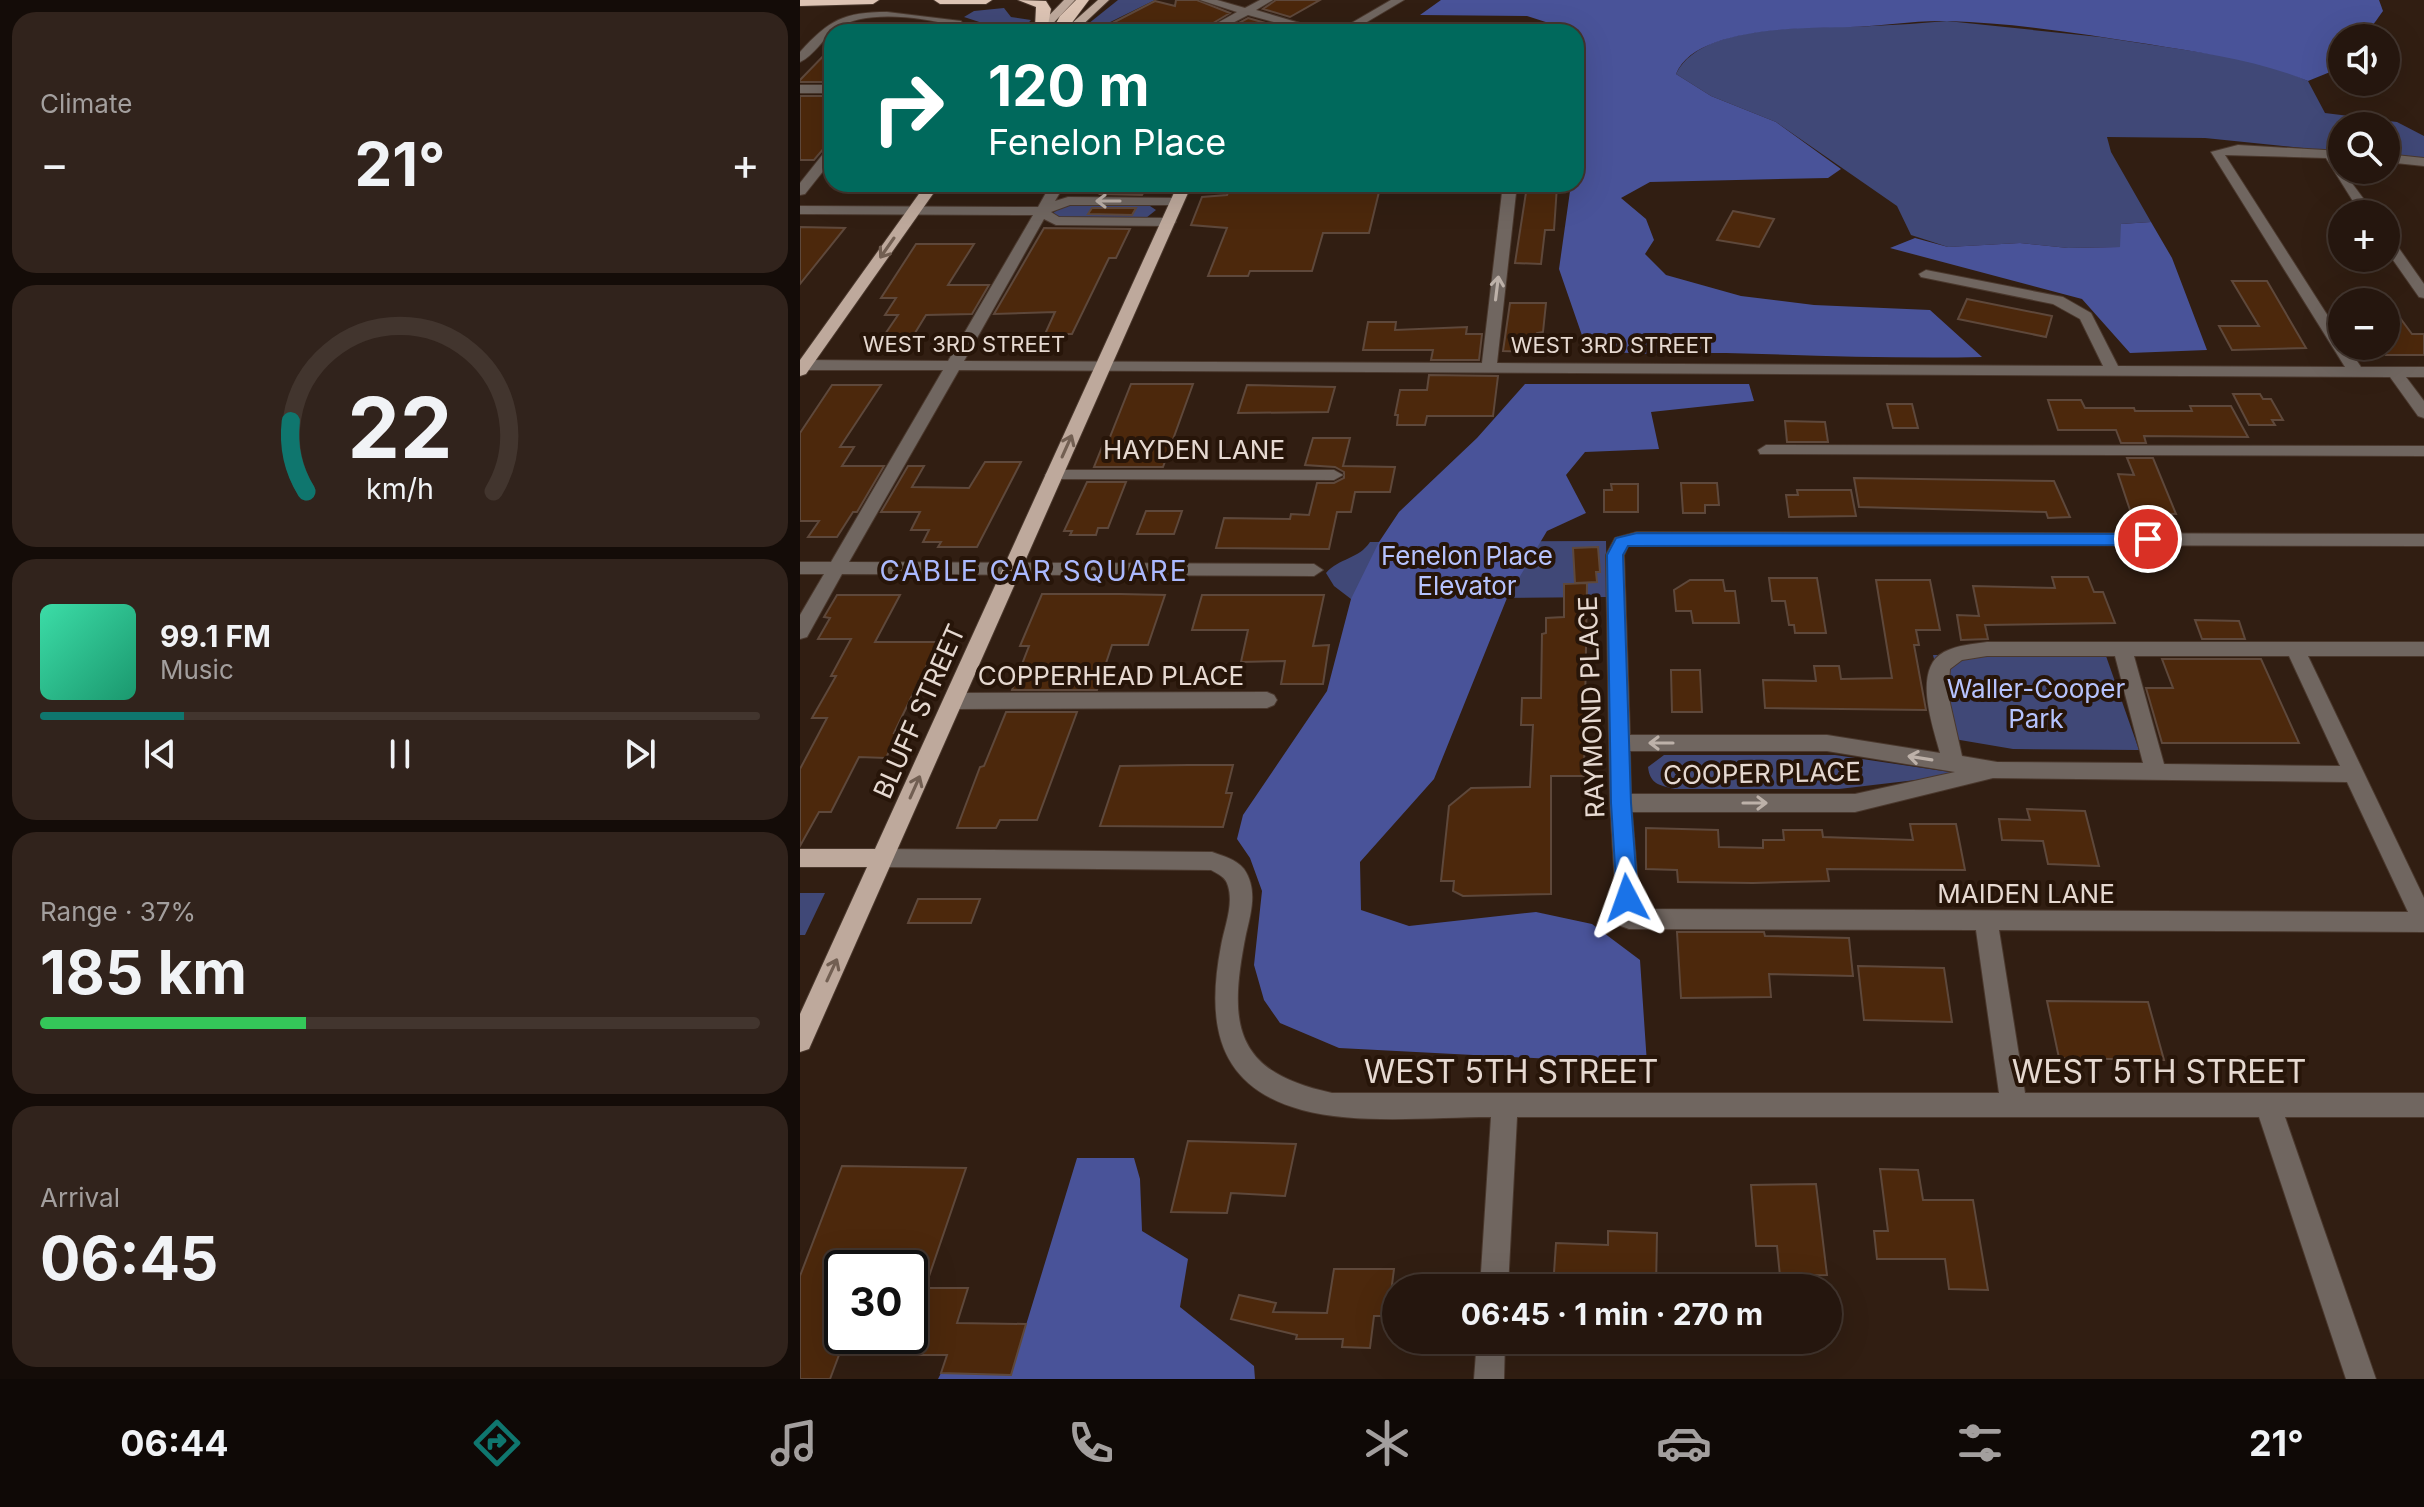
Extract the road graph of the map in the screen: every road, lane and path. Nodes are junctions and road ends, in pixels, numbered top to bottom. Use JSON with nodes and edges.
{"nodes":[{"id":1,"x":873,"y":0,"type":"edge"},
{"id":2,"x":940,"y":0,"type":"edge"},
{"id":3,"x":986,"y":0,"type":"edge"},
{"id":4,"x":1024,"y":0,"type":"edge"},
{"id":5,"x":1070,"y":0,"type":"edge"},
{"id":6,"x":1083,"y":0,"type":"edge"},
{"id":7,"x":1104,"y":0,"type":"edge"},
{"id":8,"x":1268,"y":0,"type":"edge"},
{"id":9,"x":1399,"y":0,"type":"edge"},
{"id":10,"x":1212,"y":1,"type":"edge"},
{"id":11,"x":822,"y":2,"type":"edge"},
{"id":12,"x":800,"y":3,"type":"edge"},
{"id":13,"x":1247,"y":11,"type":"junction"},
{"id":14,"x":838,"y":24,"type":"edge"},
{"id":15,"x":957,"y":24,"type":"edge"},
{"id":16,"x":1042,"y":24,"type":"edge"},
{"id":17,"x":1046,"y":24,"type":"edge"},
{"id":18,"x":1062,"y":24,"type":"edge"},
{"id":19,"x":1077,"y":24,"type":"edge"},
{"id":20,"x":1222,"y":24,"type":"edge"},
{"id":21,"x":1295,"y":24,"type":"edge"},
{"id":22,"x":1356,"y":24,"type":"edge"},
{"id":23,"x":824,"y":34,"type":"edge"},
{"id":24,"x":800,"y":59,"type":"edge"},
{"id":25,"x":800,"y":89,"type":"edge"},
{"id":26,"x":824,"y":89,"type":"edge"},
{"id":27,"x":2328,"y":154,"type":"edge"},
{"id":28,"x":2400,"y":159,"type":"edge"},
{"id":29,"x":824,"y":162,"type":"edge"},
{"id":30,"x":2424,"y":162,"type":"edge"},
{"id":31,"x":800,"y":191,"type":"edge"},
{"id":32,"x":927,"y":192,"type":"edge"},
{"id":33,"x":1053,"y":192,"type":"edge"},
{"id":34,"x":1182,"y":192,"type":"edge"},
{"id":35,"x":1509,"y":192,"type":"edge"},
{"id":36,"x":1178,"y":201,"type":"junction"},
{"id":37,"x":800,"y":210,"type":"edge"},
{"id":38,"x":914,"y":211,"type":"junction"},
{"id":39,"x":1041,"y":211,"type":"junction"},
{"id":40,"x":1169,"y":222,"type":"junction"},
{"id":41,"x":2400,"y":260,"type":"edge"},
{"id":42,"x":1926,"y":274,"type":"dead end"},
{"id":43,"x":2424,"y":294,"type":"edge"},
{"id":44,"x":952,"y":366,"type":"junction"},
{"id":45,"x":1103,"y":366,"type":"junction"},
{"id":46,"x":1489,"y":366,"type":"junction"},
{"id":47,"x":801,"y":367,"type":"edge"},
{"id":48,"x":2112,"y":369,"type":"junction"},
{"id":49,"x":2356,"y":372,"type":"junction"},
{"id":50,"x":2395,"y":372,"type":"junction"},
{"id":51,"x":2424,"y":372,"type":"edge"},
{"id":52,"x":2424,"y":413,"type":"edge"},
{"id":53,"x":1766,"y":450,"type":"dead end"},
{"id":54,"x":2424,"y":451,"type":"edge"},
{"id":55,"x":1054,"y":475,"type":"junction"},
{"id":56,"x":1334,"y":475,"type":"dead end"},
{"id":57,"x":2424,"y":540,"type":"edge"},
{"id":58,"x":800,"y":568,"type":"edge"},
{"id":59,"x":836,"y":568,"type":"junction"},
{"id":60,"x":1013,"y":569,"type":"junction"},
{"id":61,"x":1314,"y":570,"type":"dead end"},
{"id":62,"x":800,"y":632,"type":"edge"},
{"id":63,"x":2424,"y":649,"type":"edge"},
{"id":64,"x":2123,"y":650,"type":"junction"},
{"id":65,"x":2296,"y":651,"type":"junction"},
{"id":66,"x":1267,"y":700,"type":"dead end"},
{"id":67,"x":954,"y":701,"type":"junction"},
{"id":68,"x":1619,"y":743,"type":"junction"},
{"id":69,"x":1953,"y":763,"type":"junction"},
{"id":70,"x":1997,"y":770,"type":"junction"},
{"id":71,"x":2156,"y":772,"type":"junction"},
{"id":72,"x":2352,"y":774,"type":"junction"},
{"id":73,"x":1621,"y":803,"type":"junction"},
{"id":74,"x":800,"y":858,"type":"edge"},
{"id":75,"x":883,"y":858,"type":"junction"},
{"id":76,"x":1629,"y":919,"type":"joint"},
{"id":77,"x":1986,"y":921,"type":"junction"},
{"id":78,"x":2424,"y":922,"type":"edge"},
{"id":79,"x":800,"y":1041,"type":"edge"},
{"id":80,"x":1505,"y":1105,"type":"junction"},
{"id":81,"x":2014,"y":1105,"type":"junction"},
{"id":82,"x":2268,"y":1105,"type":"junction"},
{"id":83,"x":2424,"y":1105,"type":"edge"},
{"id":84,"x":1495,"y":1274,"type":"edge"},
{"id":85,"x":1490,"y":1354,"type":"edge"},
{"id":86,"x":1489,"y":1379,"type":"edge"},
{"id":87,"x":2361,"y":1379,"type":"edge"}],
"edges":[{"from":1,"to":11,"type":"highway"},
{"from":2,"to":3,"type":"highway"},
{"from":4,"to":16,"type":"highway"},
{"from":5,"to":17,"type":"main road"},
{"from":6,"to":18,"type":"highway"},
{"from":7,"to":19,"type":"main road"},
{"from":8,"to":13,"type":"street"},
{"from":9,"to":22,"type":"street"},
{"from":10,"to":13,"type":"street"},
{"from":11,"to":12,"type":"highway"},
{"from":13,"to":20,"type":"street"},
{"from":13,"to":21,"type":"street"},
{"from":14,"to":15,"type":"street"},
{"from":23,"to":24,"type":"street"},
{"from":25,"to":26,"type":"street"},
{"from":27,"to":49,"type":"street"},
{"from":28,"to":30,"type":"street"},
{"from":29,"to":31,"type":"street"},
{"from":32,"to":38,"type":"main road"},
{"from":33,"to":39,"type":"street"},
{"from":34,"to":36,"type":"main road","name":"BLUFF STREET"},
{"from":46,"to":35,"type":"street","one_way":true},
{"from":36,"to":39,"type":"street","one_way":true},
{"from":36,"to":40,"type":"main road","name":"BLUFF STREET"},
{"from":37,"to":38,"type":"street"},
{"from":38,"to":39,"type":"street"},
{"from":38,"to":47,"type":"main road","one_way":true},
{"from":39,"to":40,"type":"street"},
{"from":39,"to":44,"type":"street"},
{"from":40,"to":45,"type":"main road","name":"BLUFF STREET"},
{"from":41,"to":43,"type":"street"},
{"from":42,"to":48,"type":"street"},
{"from":44,"to":45,"type":"street","name":"WEST 3RD STREET"},
{"from":44,"to":47,"type":"street","name":"WEST 3RD STREET"},
{"from":44,"to":59,"type":"street"},
{"from":45,"to":46,"type":"street","name":"WEST 3RD STREET"},
{"from":55,"to":45,"type":"main road","name":"BLUFF STREET","one_way":true},
{"from":46,"to":48,"type":"street","name":"WEST 3RD STREET"},
{"from":48,"to":49,"type":"street","name":"WEST 3RD STREET"},
{"from":49,"to":50,"type":"street","name":"WEST 3RD STREET"},
{"from":50,"to":51,"type":"street","name":"WEST 3RD STREET"},
{"from":50,"to":52,"type":"street"},
{"from":53,"to":54,"type":"street"},
{"from":55,"to":56,"type":"street","name":"HAYDEN LANE"},
{"from":55,"to":60,"type":"main road","name":"BLUFF STREET"},
{"from":57,"to":68,"type":"street","name":"RAYMOND PLACE"},
{"from":58,"to":59,"type":"street"},
{"from":59,"to":60,"type":"street"},
{"from":59,"to":62,"type":"street"},
{"from":60,"to":61,"type":"street"},
{"from":60,"to":67,"type":"main road","name":"BLUFF STREET"},
{"from":63,"to":65,"type":"street"},
{"from":64,"to":65,"type":"street"},
{"from":64,"to":69,"type":"street"},
{"from":64,"to":71,"type":"street"},
{"from":65,"to":72,"type":"street"},
{"from":66,"to":67,"type":"street","name":"COPPERHEAD PLACE"},
{"from":75,"to":67,"type":"main road","name":"BLUFF STREET","one_way":true},
{"from":69,"to":68,"type":"street","name":"COOPER PLACE","one_way":true},
{"from":68,"to":73,"type":"street","name":"RAYMOND PLACE"},
{"from":69,"to":70,"type":"street","name":"COOPER PLACE"},
{"from":70,"to":71,"type":"street","name":"COOPER PLACE"},
{"from":73,"to":70,"type":"street","name":"COOPER PLACE","one_way":true},
{"from":71,"to":72,"type":"street","name":"COOPER PLACE"},
{"from":72,"to":78,"type":"street"},
{"from":73,"to":76,"type":"street","name":"RAYMOND PLACE"},
{"from":74,"to":75,"type":"main road","name":"WEST 5TH STREET"},
{"from":79,"to":75,"type":"main road","name":"BLUFF STREET","one_way":true},
{"from":75,"to":80,"type":"street","name":"WEST 5TH STREET"},
{"from":76,"to":77,"type":"street","name":"MAIDEN LANE"},
{"from":77,"to":78,"type":"street","name":"MAIDEN LANE"},
{"from":77,"to":81,"type":"street"},
{"from":80,"to":81,"type":"street","name":"WEST 5TH STREET"},
{"from":80,"to":84,"type":"street"},
{"from":81,"to":82,"type":"street","name":"WEST 5TH STREET"},
{"from":82,"to":83,"type":"street","name":"WEST 5TH STREET"},
{"from":82,"to":87,"type":"street"},
{"from":85,"to":86,"type":"street"}]}
